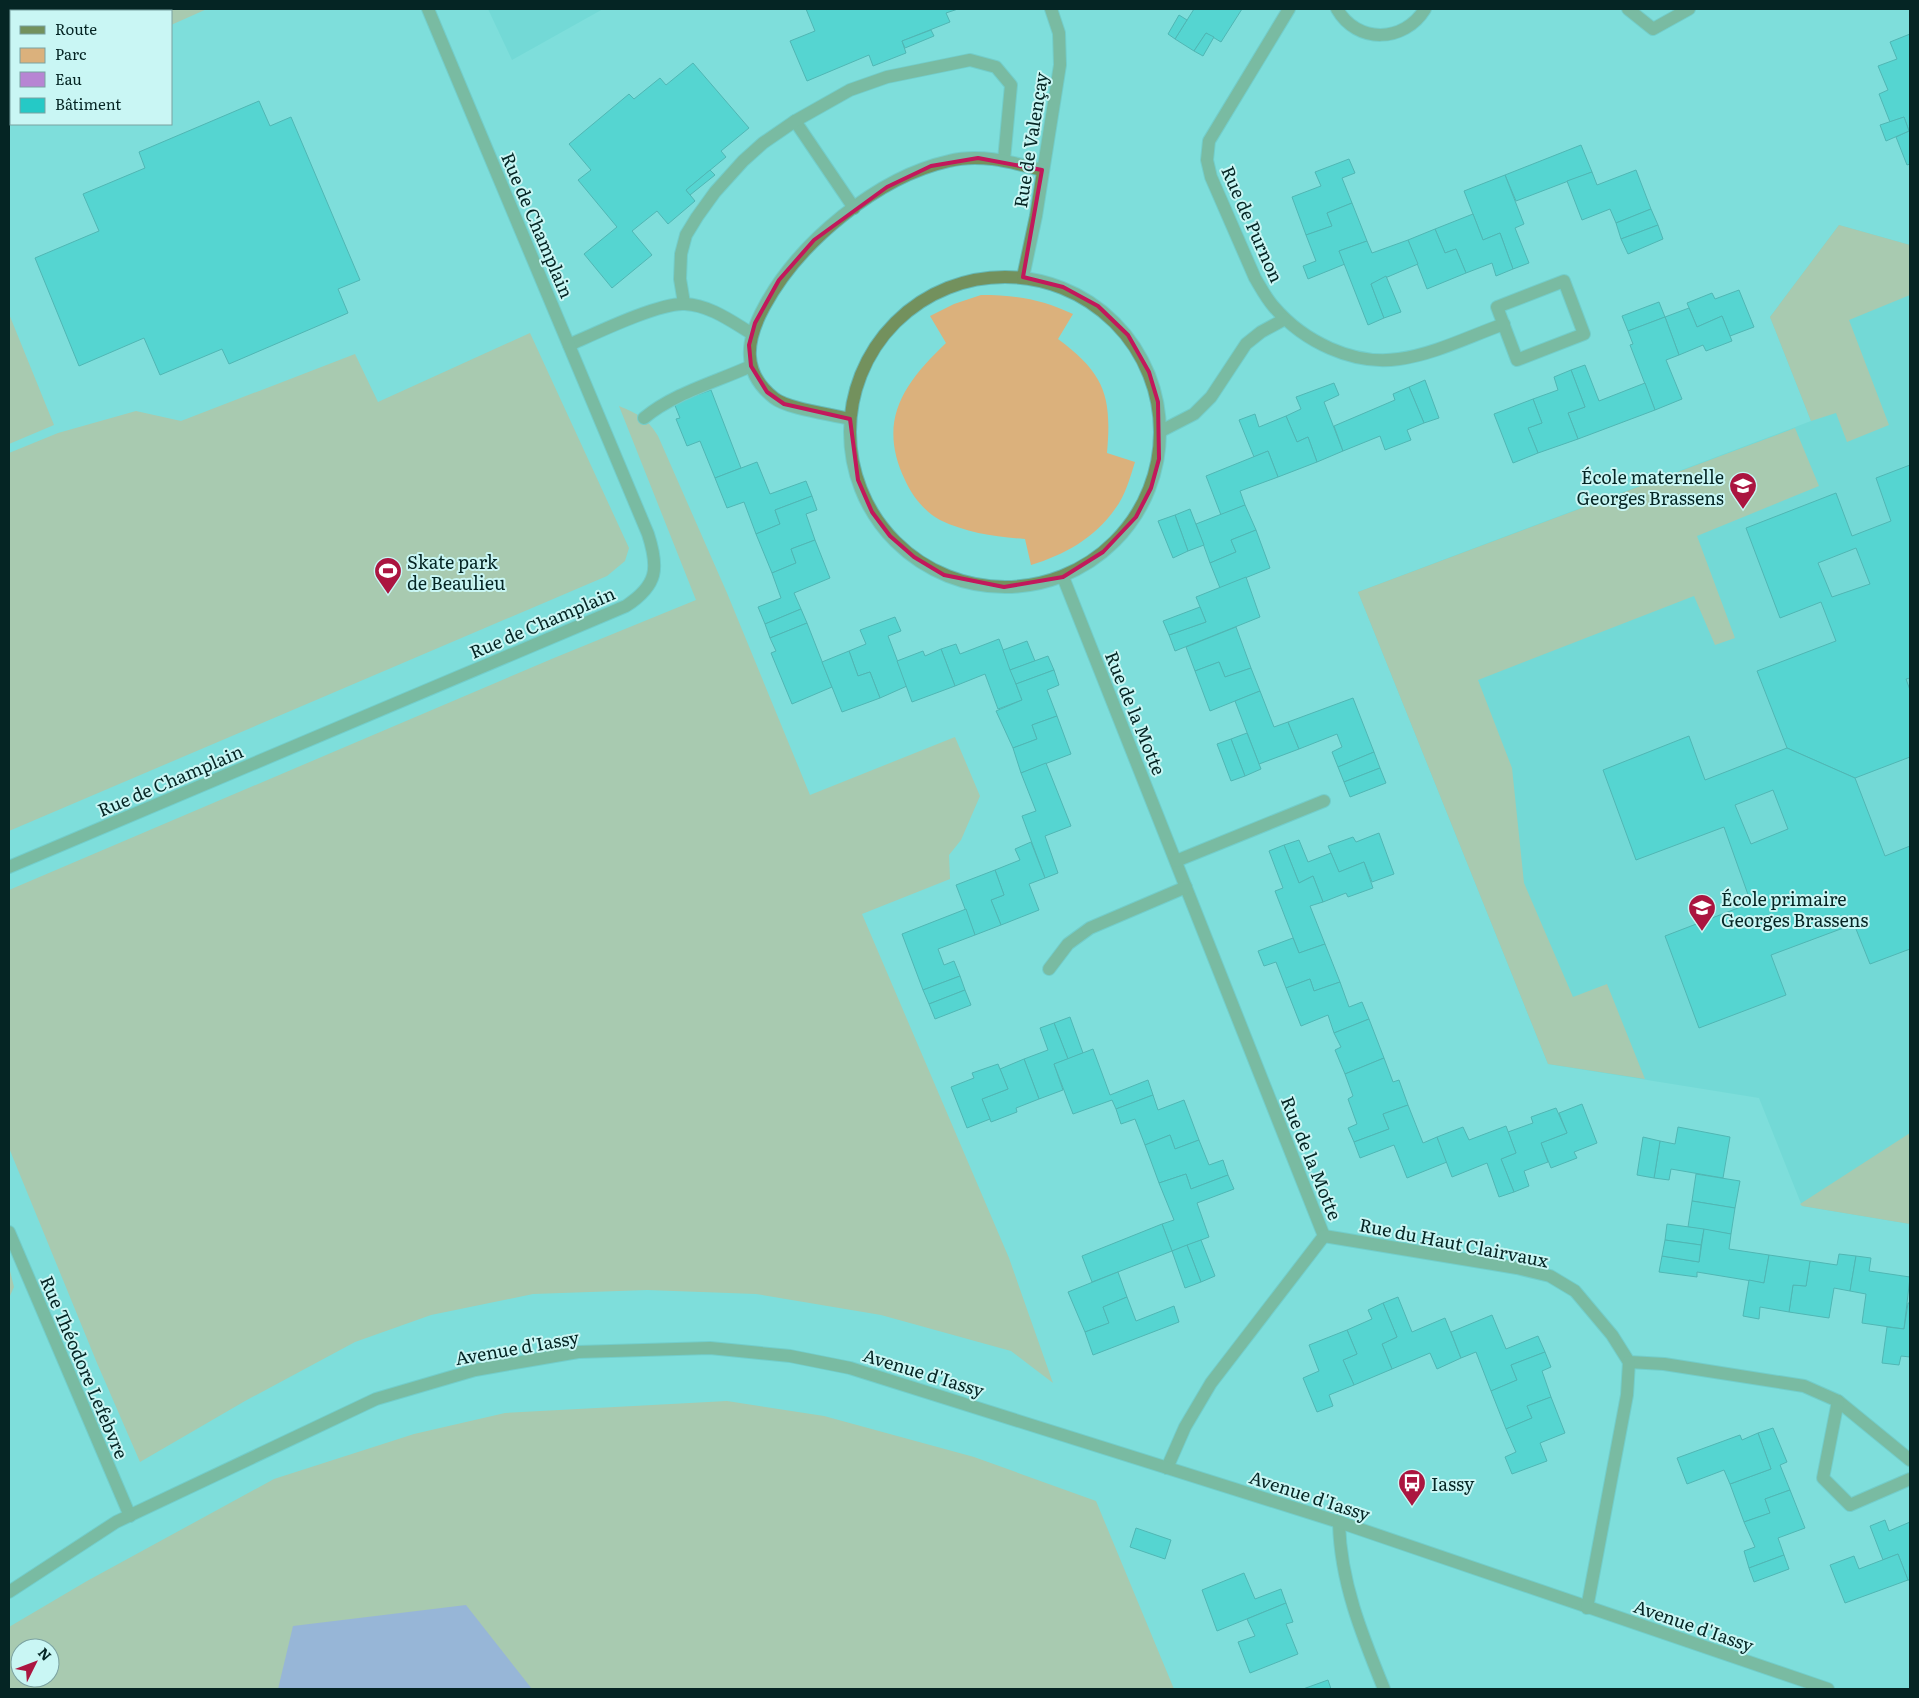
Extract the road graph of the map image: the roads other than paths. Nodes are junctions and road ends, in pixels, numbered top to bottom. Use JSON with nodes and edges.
{"nodes":[{"id":1,"x":428,"y":9,"type":"edge"},
{"id":2,"x":1051,"y":9,"type":"edge"},
{"id":3,"x":1289,"y":9,"type":"edge"},
{"id":4,"x":1337,"y":9,"type":"edge"},
{"id":5,"x":1425,"y":9,"type":"edge"},
{"id":6,"x":1628,"y":9,"type":"edge"},
{"id":7,"x":1689,"y":9,"type":"edge"},
{"id":8,"x":795,"y":121,"type":"junction"},
{"id":9,"x":1004,"y":160,"type":"junction"},
{"id":10,"x":1042,"y":170,"type":"junction"},
{"id":11,"x":854,"y":208,"type":"junction"},
{"id":12,"x":1023,"y":277,"type":"junction"},
{"id":13,"x":684,"y":303,"type":"junction"},
{"id":14,"x":1285,"y":319,"type":"junction"},
{"id":15,"x":1504,"y":324,"type":"junction"},
{"id":16,"x":751,"y":333,"type":"junction"},
{"id":17,"x":569,"y":345,"type":"junction"},
{"id":18,"x":751,"y":366,"type":"junction"},
{"id":19,"x":644,"y":418,"type":"dead end"},
{"id":20,"x":850,"y":419,"type":"junction"},
{"id":21,"x":1161,"y":430,"type":"junction"},
{"id":22,"x":1063,"y":578,"type":"junction"},
{"id":23,"x":1324,"y":801,"type":"dead end"},
{"id":24,"x":1176,"y":861,"type":"junction"},
{"id":25,"x":9,"y":867,"type":"edge"},
{"id":26,"x":1186,"y":887,"type":"junction"},
{"id":27,"x":1049,"y":969,"type":"dead end"},
{"id":28,"x":9,"y":1232,"type":"edge"},
{"id":29,"x":1324,"y":1236,"type":"junction"},
{"id":30,"x":1629,"y":1362,"type":"junction"},
{"id":31,"x":1838,"y":1401,"type":"junction"},
{"id":32,"x":1910,"y":1460,"type":"edge"},
{"id":33,"x":1166,"y":1468,"type":"junction"},
{"id":34,"x":1910,"y":1479,"type":"edge"},
{"id":35,"x":130,"y":1516,"type":"junction"},
{"id":36,"x":1340,"y":1522,"type":"junction"},
{"id":37,"x":12,"y":1589,"type":"edge"},
{"id":38,"x":1587,"y":1608,"type":"junction"},
{"id":39,"x":1384,"y":1689,"type":"edge"},
{"id":40,"x":1828,"y":1689,"type":"edge"}],
"edges":[{"from":1,"to":17,"type":"street","name":"Rue de Champlain"},
{"from":2,"to":10,"type":"street","name":"Rue de Valençay"},
{"from":3,"to":14,"type":"street","name":"Rue de Purnon"},
{"from":4,"to":5,"type":"street"},
{"from":6,"to":7,"type":"street"},
{"from":8,"to":9,"type":"street"},
{"from":8,"to":11,"type":"street"},
{"from":8,"to":13,"type":"street"},
{"from":9,"to":10,"type":"street"},
{"from":9,"to":11,"type":"street"},
{"from":10,"to":12,"type":"street","name":"Rue de Valençay"},
{"from":11,"to":16,"type":"street"},
{"from":12,"to":20,"type":"street"},
{"from":12,"to":21,"type":"street"},
{"from":13,"to":16,"type":"street"},
{"from":13,"to":17,"type":"street"},
{"from":14,"to":15,"type":"street","name":"Rue de Purnon"},
{"from":14,"to":21,"type":"street"},
{"from":15,"to":15,"type":"street"},
{"from":16,"to":18,"type":"street"},
{"from":17,"to":25,"type":"street","name":"Rue de Champlain"},
{"from":18,"to":19,"type":"street"},
{"from":18,"to":20,"type":"street"},
{"from":20,"to":22,"type":"street"},
{"from":21,"to":22,"type":"street"},
{"from":22,"to":24,"type":"street","name":"Rue de la Motte"},
{"from":23,"to":24,"type":"street"},
{"from":24,"to":26,"type":"street","name":"Rue de la Motte"},
{"from":26,"to":27,"type":"street"},
{"from":26,"to":29,"type":"street","name":"Rue de la Motte"},
{"from":28,"to":35,"type":"street","name":"Rue Théodore Lefebvre"},
{"from":29,"to":30,"type":"street","name":"Rue du Haut Clairvaux"},
{"from":29,"to":33,"type":"street","name":"Rue de la Motte"},
{"from":30,"to":31,"type":"street"},
{"from":30,"to":38,"type":"street"},
{"from":31,"to":32,"type":"street"},
{"from":31,"to":34,"type":"street"},
{"from":33,"to":35,"type":"street","name":"Avenue d'Iassy"},
{"from":33,"to":36,"type":"street","name":"Avenue d'Iassy"},
{"from":35,"to":37,"type":"street","name":"Avenue d'Iassy"},
{"from":36,"to":38,"type":"street","name":"Avenue d'Iassy"},
{"from":36,"to":39,"type":"street"},
{"from":38,"to":40,"type":"street","name":"Avenue d'Iassy"}]}
